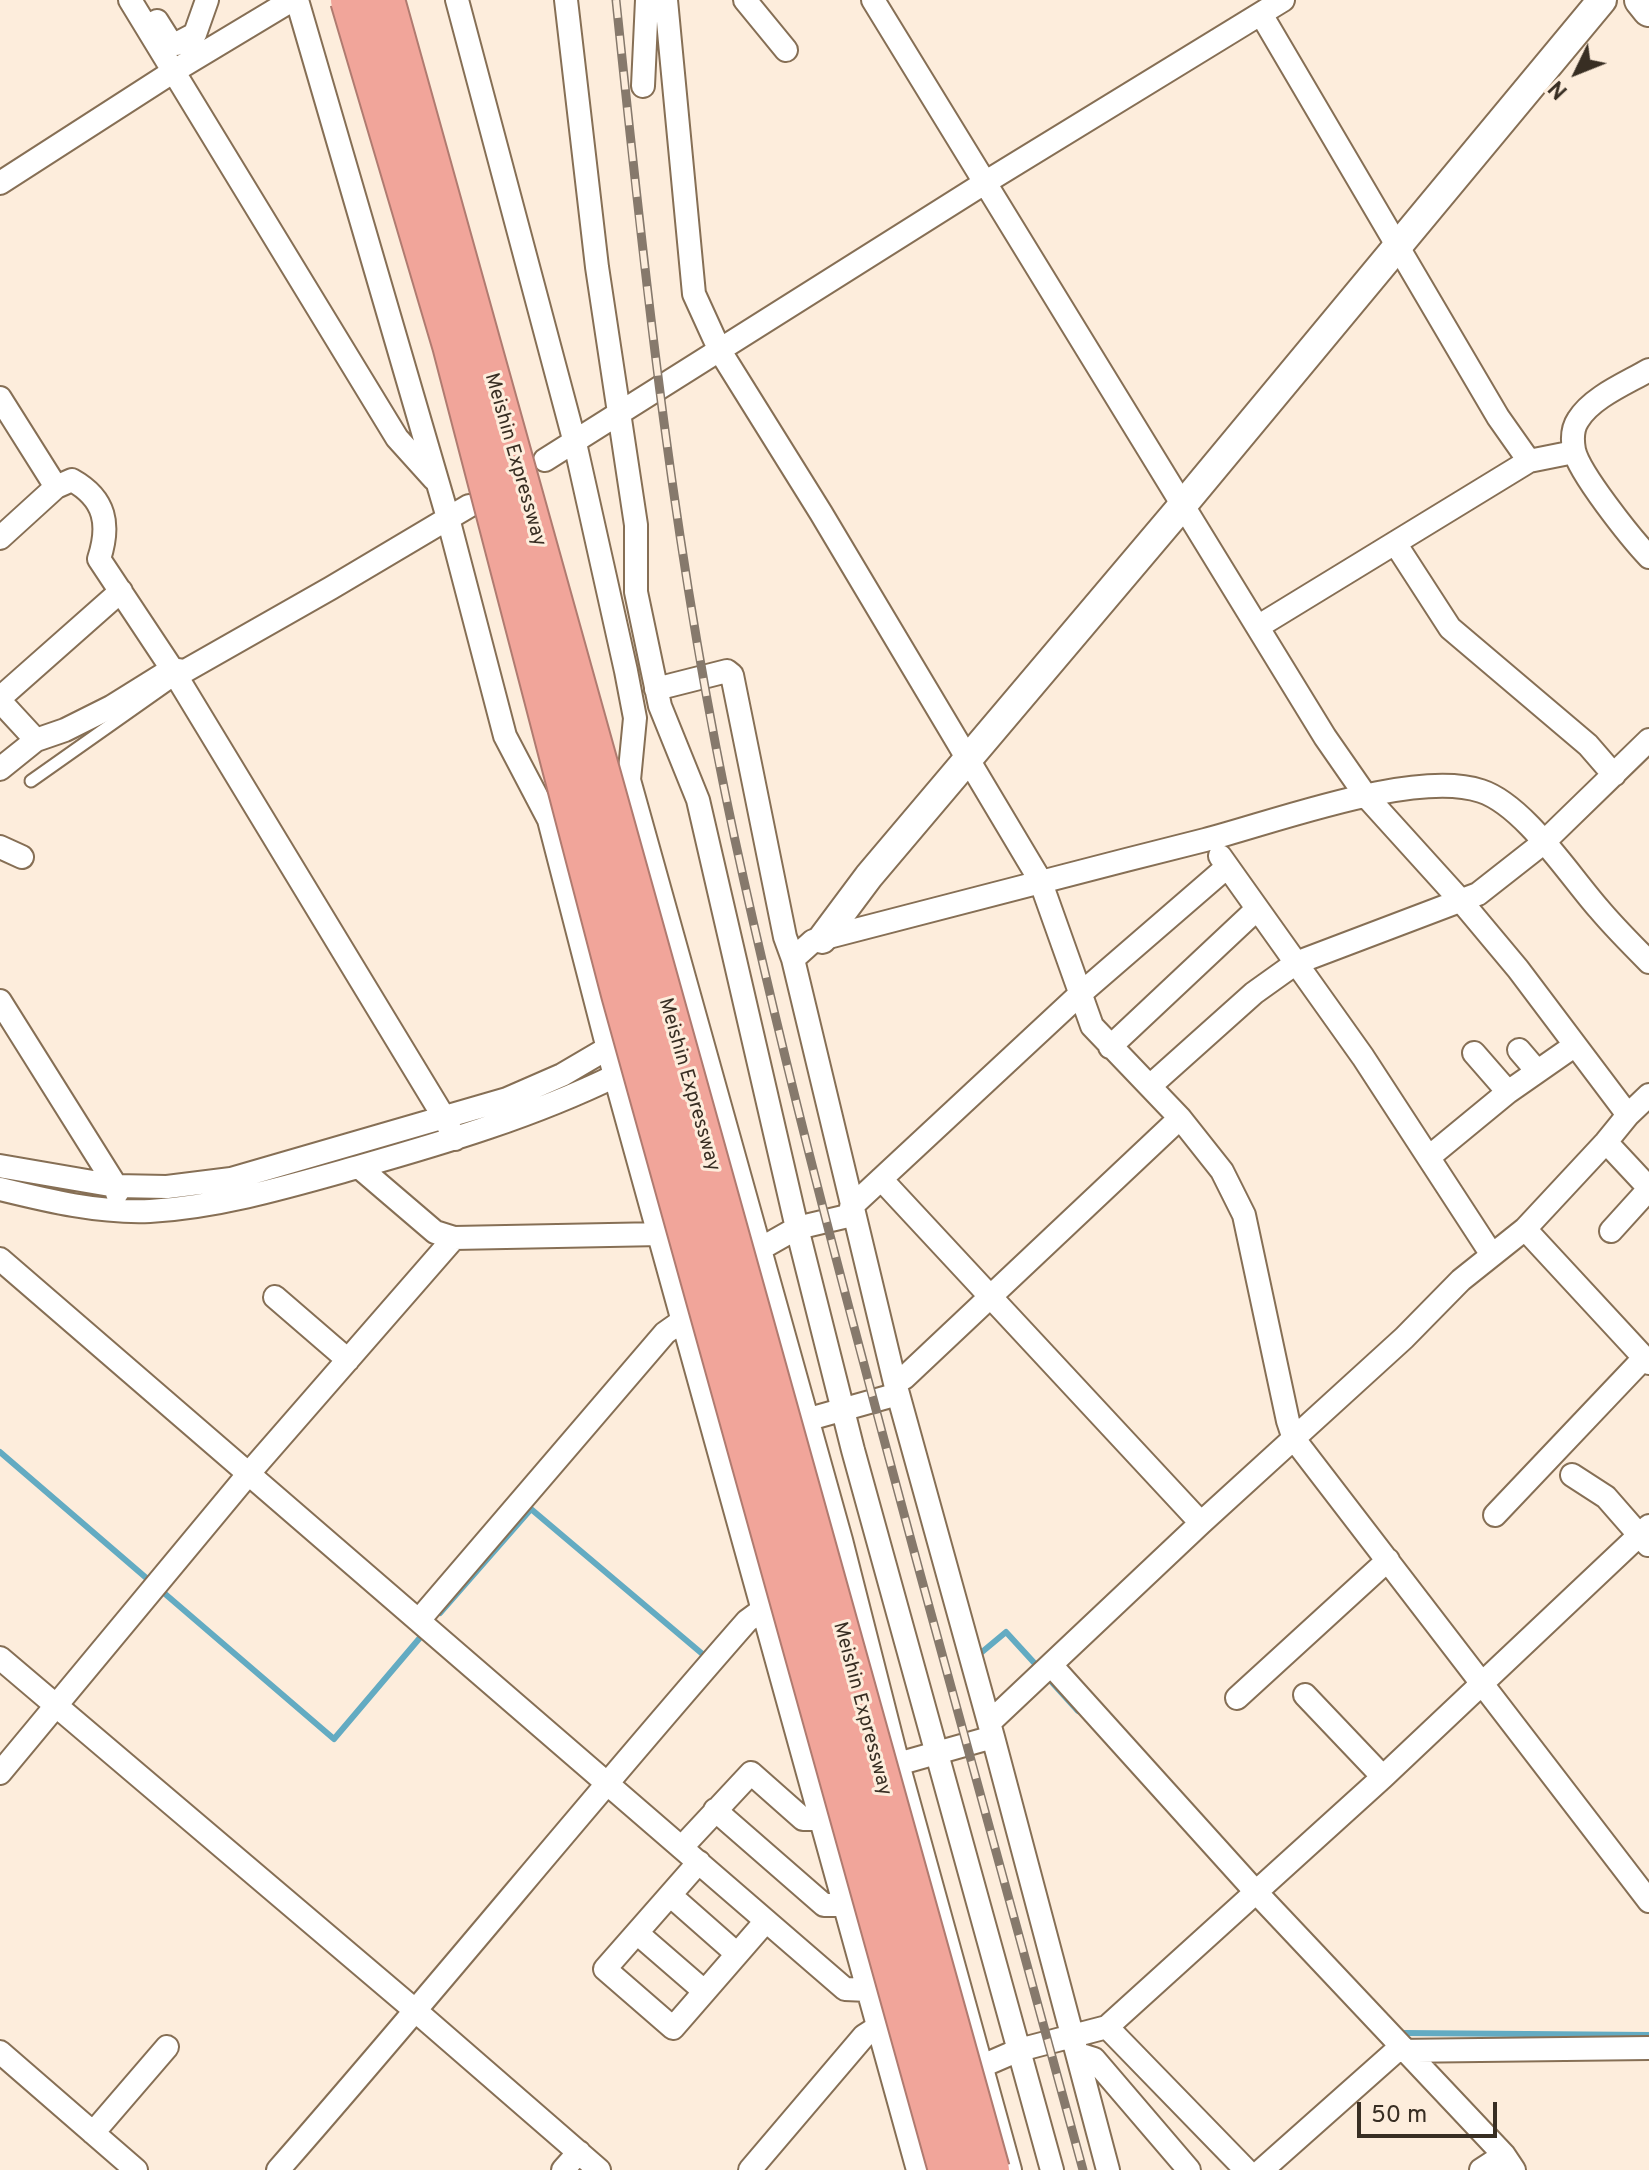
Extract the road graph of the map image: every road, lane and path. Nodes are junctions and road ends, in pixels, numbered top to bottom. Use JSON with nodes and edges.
{"nodes":[{"id":1,"x":130,"y":0,"type":"edge"},
{"id":2,"x":143,"y":0,"type":"edge"},
{"id":3,"x":207,"y":0,"type":"edge"},
{"id":4,"x":294,"y":0,"type":"edge"},
{"id":5,"x":351,"y":0,"type":"edge"},
{"id":6,"x":384,"y":0,"type":"edge"},
{"id":7,"x":457,"y":0,"type":"edge"},
{"id":8,"x":566,"y":0,"type":"edge"},
{"id":9,"x":647,"y":0,"type":"edge"},
{"id":10,"x":666,"y":0,"type":"edge"},
{"id":11,"x":745,"y":0,"type":"edge"},
{"id":12,"x":873,"y":0,"type":"edge"},
{"id":13,"x":1283,"y":0,"type":"edge"},
{"id":14,"x":1602,"y":0,"type":"edge"},
{"id":15,"x":1641,"y":0,"type":"edge"},
{"id":16,"x":1649,"y":10,"type":"edge"},
{"id":17,"x":1261,"y":14,"type":"junction"},
{"id":18,"x":786,"y":50,"type":"dead end"},
{"id":19,"x":174,"y":71,"type":"junction"},
{"id":20,"x":643,"y":86,"type":"dead end"},
{"id":21,"x":986,"y":182,"type":"junction"},
{"id":22,"x":0,"y":183,"type":"edge"},
{"id":23,"x":1397,"y":247,"type":"junction"},
{"id":24,"x":720,"y":351,"type":"junction"},
{"id":25,"x":1649,"y":370,"type":"edge"},
{"id":26,"x":0,"y":398,"type":"edge"},
{"id":27,"x":620,"y":415,"type":"junction"},
{"id":28,"x":575,"y":443,"type":"junction"},
{"id":29,"x":1574,"y":452,"type":"junction"},
{"id":30,"x":545,"y":460,"type":"dead end"},
{"id":31,"x":1529,"y":461,"type":"junction"},
{"id":32,"x":437,"y":483,"type":"junction"},
{"id":33,"x":56,"y":487,"type":"junction"},
{"id":34,"x":469,"y":506,"type":"dead end"},
{"id":35,"x":1182,"y":506,"type":"junction"},
{"id":36,"x":448,"y":518,"type":"junction"},
{"id":37,"x":0,"y":538,"type":"edge"},
{"id":38,"x":1395,"y":543,"type":"junction"},
{"id":39,"x":1649,"y":557,"type":"edge"},
{"id":40,"x":121,"y":591,"type":"junction"},
{"id":41,"x":1259,"y":626,"type":"junction"},
{"id":42,"x":174,"y":674,"type":"junction"},
{"id":43,"x":656,"y":689,"type":"junction"},
{"id":44,"x":0,"y":699,"type":"edge"},
{"id":45,"x":36,"y":740,"type":"junction"},
{"id":46,"x":1649,"y":740,"type":"edge"},
{"id":47,"x":968,"y":759,"type":"junction"},
{"id":48,"x":0,"y":769,"type":"edge"},
{"id":49,"x":1614,"y":775,"type":"junction"},
{"id":50,"x":31,"y":781,"type":"dead end"},
{"id":51,"x":1366,"y":796,"type":"junction"},
{"id":52,"x":1209,"y":839,"type":"junction"},
{"id":53,"x":1543,"y":843,"type":"junction"},
{"id":54,"x":0,"y":847,"type":"edge"},
{"id":55,"x":22,"y":857,"type":"dead end"},
{"id":56,"x":1227,"y":867,"type":"junction"},
{"id":57,"x":1040,"y":880,"type":"junction"},
{"id":58,"x":1462,"y":902,"type":"junction"},
{"id":59,"x":1257,"y":909,"type":"junction"},
{"id":60,"x":822,"y":939,"type":"junction"},
{"id":61,"x":793,"y":959,"type":"junction"},
{"id":62,"x":1649,"y":962,"type":"edge"},
{"id":63,"x":1296,"y":963,"type":"junction"},
{"id":64,"x":1079,"y":995,"type":"junction"},
{"id":65,"x":0,"y":1001,"type":"edge"},
{"id":66,"x":1574,"y":1046,"type":"junction"},
{"id":67,"x":1110,"y":1047,"type":"junction"},
{"id":68,"x":608,"y":1048,"type":"junction"},
{"id":69,"x":1519,"y":1050,"type":"dead end"},
{"id":70,"x":1474,"y":1053,"type":"dead end"},
{"id":71,"x":1537,"y":1071,"type":"junction"},
{"id":72,"x":615,"y":1076,"type":"junction"},
{"id":73,"x":1150,"y":1086,"type":"junction"},
{"id":74,"x":1508,"y":1092,"type":"junction"},
{"id":75,"x":1649,"y":1095,"type":"edge"},
{"id":76,"x":1628,"y":1115,"type":"junction"},
{"id":77,"x":1180,"y":1118,"type":"junction"},
{"id":78,"x":445,"y":1119,"type":"junction"},
{"id":79,"x":455,"y":1139,"type":"junction"},
{"id":80,"x":1606,"y":1142,"type":"junction"},
{"id":81,"x":1429,"y":1157,"type":"junction"},
{"id":82,"x":0,"y":1166,"type":"edge"},
{"id":83,"x":359,"y":1167,"type":"junction"},
{"id":84,"x":881,"y":1179,"type":"junction"},
{"id":85,"x":116,"y":1186,"type":"junction"},
{"id":86,"x":1649,"y":1188,"type":"edge"},
{"id":87,"x":0,"y":1189,"type":"edge"},
{"id":88,"x":120,"y":1210,"type":"junction"},
{"id":89,"x":852,"y":1211,"type":"junction"},
{"id":90,"x":797,"y":1228,"type":"junction"},
{"id":91,"x":1525,"y":1229,"type":"junction"},
{"id":92,"x":1611,"y":1231,"type":"dead end"},
{"id":93,"x":661,"y":1234,"type":"junction"},
{"id":94,"x":454,"y":1238,"type":"junction"},
{"id":95,"x":762,"y":1253,"type":"junction"},
{"id":96,"x":1492,"y":1255,"type":"junction"},
{"id":97,"x":0,"y":1259,"type":"edge"},
{"id":98,"x":673,"y":1283,"type":"junction"},
{"id":99,"x":990,"y":1295,"type":"junction"},
{"id":100,"x":275,"y":1297,"type":"dead end"},
{"id":101,"x":682,"y":1321,"type":"junction"},
{"id":102,"x":348,"y":1360,"type":"junction"},
{"id":103,"x":1647,"y":1360,"type":"edge"},
{"id":104,"x":896,"y":1389,"type":"junction"},
{"id":105,"x":843,"y":1410,"type":"junction"},
{"id":106,"x":808,"y":1419,"type":"junction"},
{"id":107,"x":1294,"y":1439,"type":"junction"},
{"id":108,"x":716,"y":1445,"type":"junction"},
{"id":109,"x":250,"y":1472,"type":"junction"},
{"id":110,"x":1572,"y":1475,"type":"dead end"},
{"id":111,"x":1495,"y":1515,"type":"dead end"},
{"id":112,"x":1201,"y":1523,"type":"junction"},
{"id":113,"x":1646,"y":1536,"type":"edge"},
{"id":114,"x":1388,"y":1560,"type":"junction"},
{"id":115,"x":762,"y":1610,"type":"junction"},
{"id":116,"x":419,"y":1620,"type":"junction"},
{"id":117,"x":0,"y":1658,"type":"edge"},
{"id":118,"x":1051,"y":1665,"type":"junction"},
{"id":119,"x":1483,"y":1684,"type":"junction"},
{"id":120,"x":1305,"y":1695,"type":"dead end"},
{"id":121,"x":1237,"y":1698,"type":"dead end"},
{"id":122,"x":57,"y":1708,"type":"junction"},
{"id":123,"x":991,"y":1730,"type":"junction"},
{"id":124,"x":937,"y":1753,"type":"junction"},
{"id":125,"x":898,"y":1764,"type":"junction"},
{"id":126,"x":0,"y":1773,"type":"edge"},
{"id":127,"x":1383,"y":1777,"type":"junction"},
{"id":128,"x":606,"y":1782,"type":"junction"},
{"id":129,"x":811,"y":1788,"type":"junction"},
{"id":130,"x":715,"y":1810,"type":"junction"},
{"id":131,"x":820,"y":1819,"type":"junction"},
{"id":132,"x":690,"y":1855,"type":"junction"},
{"id":133,"x":1255,"y":1891,"type":"junction"},
{"id":134,"x":670,"y":1895,"type":"junction"},
{"id":135,"x":1649,"y":1901,"type":"edge"},
{"id":136,"x":844,"y":1905,"type":"junction"},
{"id":137,"x":766,"y":1921,"type":"junction"},
{"id":138,"x":637,"y":1933,"type":"junction"},
{"id":139,"x":737,"y":1954,"type":"junction"},
{"id":140,"x":868,"y":1990,"type":"junction"},
{"id":141,"x":704,"y":1991,"type":"junction"},
{"id":142,"x":417,"y":2012,"type":"junction"},
{"id":143,"x":878,"y":2027,"type":"junction"},
{"id":144,"x":1107,"y":2027,"type":"junction"},
{"id":145,"x":1076,"y":2045,"type":"junction"},
{"id":146,"x":167,"y":2047,"type":"dead end"},
{"id":147,"x":1649,"y":2048,"type":"edge"},
{"id":148,"x":1405,"y":2049,"type":"junction"},
{"id":149,"x":1019,"y":2050,"type":"junction"},
{"id":150,"x":0,"y":2052,"type":"edge"},
{"id":151,"x":982,"y":2066,"type":"junction"},
{"id":152,"x":93,"y":2133,"type":"junction"},
{"id":153,"x":579,"y":2152,"type":"junction"},
{"id":154,"x":1509,"y":2163,"type":"edge"},
{"id":155,"x":136,"y":2170,"type":"edge"},
{"id":156,"x":278,"y":2170,"type":"edge"},
{"id":157,"x":563,"y":2170,"type":"edge"},
{"id":158,"x":599,"y":2170,"type":"edge"},
{"id":159,"x":750,"y":2170,"type":"edge"},
{"id":160,"x":918,"y":2170,"type":"edge"},
{"id":161,"x":949,"y":2170,"type":"edge"},
{"id":162,"x":989,"y":2170,"type":"edge"},
{"id":163,"x":1010,"y":2170,"type":"edge"},
{"id":164,"x":1052,"y":2170,"type":"edge"},
{"id":165,"x":1108,"y":2170,"type":"edge"},
{"id":166,"x":1189,"y":2170,"type":"edge"},
{"id":167,"x":1246,"y":2170,"type":"edge"},
{"id":168,"x":1262,"y":2170,"type":"edge"},
{"id":169,"x":1481,"y":2170,"type":"edge"}],
"edges":[{"from":1,"to":19,"type":"street"},
{"from":2,"to":3,"type":"street"},
{"from":4,"to":19,"type":"street"},
{"from":4,"to":32,"type":"street"},
{"from":5,"to":161,"type":"highway","name":"Meishin Expressway","bridge":true},
{"from":6,"to":162,"type":"highway","name":"Meishin Expressway","bridge":true},
{"from":7,"to":28,"type":"street"},
{"from":8,"to":27,"type":"street"},
{"from":9,"to":20,"type":"street"},
{"from":10,"to":24,"type":"street"},
{"from":11,"to":18,"type":"street"},
{"from":12,"to":21,"type":"street"},
{"from":13,"to":17,"type":"street"},
{"from":14,"to":23,"type":"street"},
{"from":15,"to":16,"type":"main road"},
{"from":17,"to":21,"type":"street"},
{"from":17,"to":23,"type":"street"},
{"from":19,"to":22,"type":"street"},
{"from":19,"to":32,"type":"street"},
{"from":21,"to":24,"type":"street"},
{"from":21,"to":35,"type":"street"},
{"from":23,"to":31,"type":"street"},
{"from":23,"to":35,"type":"street"},
{"from":24,"to":27,"type":"street"},
{"from":24,"to":47,"type":"street"},
{"from":25,"to":29,"type":"street"},
{"from":26,"to":33,"type":"street"},
{"from":27,"to":28,"type":"street"},
{"from":27,"to":43,"type":"street"},
{"from":28,"to":30,"type":"street"},
{"from":28,"to":95,"type":"street"},
{"from":29,"to":31,"type":"street"},
{"from":29,"to":39,"type":"street"},
{"from":31,"to":38,"type":"street"},
{"from":32,"to":36,"type":"street"},
{"from":33,"to":37,"type":"street"},
{"from":33,"to":40,"type":"street"},
{"from":34,"to":36,"type":"street"},
{"from":35,"to":41,"type":"street"},
{"from":35,"to":47,"type":"street"},
{"from":36,"to":42,"type":"street"},
{"from":36,"to":68,"type":"street"},
{"from":38,"to":41,"type":"street"},
{"from":38,"to":49,"type":"street"},
{"from":40,"to":42,"type":"street"},
{"from":40,"to":44,"type":"street"},
{"from":41,"to":51,"type":"street"},
{"from":42,"to":45,"type":"street"},
{"from":42,"to":50,"type":"lane"},
{"from":42,"to":78,"type":"street"},
{"from":43,"to":61,"type":"street"},
{"from":43,"to":90,"type":"street"},
{"from":44,"to":45,"type":"street"},
{"from":45,"to":48,"type":"street"},
{"from":46,"to":49,"type":"street"},
{"from":47,"to":57,"type":"street"},
{"from":47,"to":60,"type":"street"},
{"from":49,"to":53,"type":"street"},
{"from":51,"to":52,"type":"street"},
{"from":51,"to":53,"type":"street"},
{"from":51,"to":58,"type":"street"},
{"from":52,"to":56,"type":"street"},
{"from":52,"to":57,"type":"street"},
{"from":53,"to":58,"type":"street"},
{"from":53,"to":62,"type":"street"},
{"from":54,"to":55,"type":"street"},
{"from":56,"to":59,"type":"street"},
{"from":56,"to":64,"type":"street"},
{"from":57,"to":60,"type":"street"},
{"from":57,"to":64,"type":"street"},
{"from":58,"to":63,"type":"street"},
{"from":58,"to":66,"type":"street"},
{"from":59,"to":63,"type":"street"},
{"from":59,"to":67,"type":"street"},
{"from":60,"to":61,"type":"street"},
{"from":61,"to":89,"type":"street"},
{"from":63,"to":73,"type":"street"},
{"from":63,"to":81,"type":"street"},
{"from":64,"to":67,"type":"street"},
{"from":64,"to":84,"type":"street"},
{"from":65,"to":85,"type":"street"},
{"from":66,"to":71,"type":"street"},
{"from":66,"to":76,"type":"street"},
{"from":67,"to":73,"type":"street"},
{"from":68,"to":72,"type":"street"},
{"from":68,"to":78,"type":"street"},
{"from":69,"to":71,"type":"street"},
{"from":70,"to":74,"type":"street"},
{"from":71,"to":74,"type":"street"},
{"from":72,"to":79,"type":"street"},
{"from":72,"to":93,"type":"street"},
{"from":73,"to":77,"type":"street"},
{"from":74,"to":81,"type":"street"},
{"from":75,"to":76,"type":"street"},
{"from":76,"to":80,"type":"street"},
{"from":77,"to":99,"type":"street"},
{"from":77,"to":107,"type":"street"},
{"from":78,"to":79,"type":"street"},
{"from":78,"to":85,"type":"street"},
{"from":79,"to":83,"type":"street"},
{"from":80,"to":86,"type":"street"},
{"from":80,"to":91,"type":"street"},
{"from":81,"to":96,"type":"street"},
{"from":82,"to":85,"type":"street"},
{"from":83,"to":88,"type":"street"},
{"from":83,"to":94,"type":"street"},
{"from":84,"to":89,"type":"street"},
{"from":84,"to":99,"type":"street"},
{"from":85,"to":88,"type":"street"},
{"from":86,"to":92,"type":"street"},
{"from":87,"to":88,"type":"street"},
{"from":89,"to":90,"type":"street"},
{"from":89,"to":104,"type":"street"},
{"from":90,"to":95,"type":"street"},
{"from":90,"to":105,"type":"street"},
{"from":91,"to":96,"type":"street"},
{"from":91,"to":103,"type":"street"},
{"from":93,"to":94,"type":"street"},
{"from":93,"to":98,"type":"street"},
{"from":94,"to":102,"type":"street"},
{"from":95,"to":98,"type":"street"},
{"from":95,"to":106,"type":"street"},
{"from":96,"to":107,"type":"street"},
{"from":97,"to":109,"type":"street"},
{"from":98,"to":101,"type":"street"},
{"from":99,"to":104,"type":"street"},
{"from":99,"to":112,"type":"street"},
{"from":100,"to":102,"type":"street"},
{"from":101,"to":108,"type":"street"},
{"from":101,"to":116,"type":"street"},
{"from":102,"to":109,"type":"street"},
{"from":103,"to":111,"type":"street"},
{"from":104,"to":105,"type":"street"},
{"from":104,"to":123,"type":"street"},
{"from":105,"to":106,"type":"street"},
{"from":105,"to":124,"type":"street"},
{"from":106,"to":108,"type":"street"},
{"from":106,"to":125,"type":"street"},
{"from":107,"to":112,"type":"street"},
{"from":107,"to":114,"type":"street"},
{"from":108,"to":115,"type":"street"},
{"from":109,"to":116,"type":"street"},
{"from":109,"to":122,"type":"street"},
{"from":110,"to":113,"type":"street"},
{"from":112,"to":118,"type":"street"},
{"from":113,"to":119,"type":"street"},
{"from":114,"to":119,"type":"street"},
{"from":114,"to":121,"type":"street"},
{"from":115,"to":128,"type":"street"},
{"from":115,"to":129,"type":"street"},
{"from":116,"to":128,"type":"street"},
{"from":117,"to":122,"type":"street"},
{"from":118,"to":123,"type":"street"},
{"from":118,"to":133,"type":"street"},
{"from":119,"to":127,"type":"street"},
{"from":119,"to":135,"type":"street"},
{"from":120,"to":127,"type":"street"},
{"from":122,"to":126,"type":"street"},
{"from":122,"to":142,"type":"street"},
{"from":123,"to":124,"type":"street"},
{"from":123,"to":145,"type":"street"},
{"from":124,"to":125,"type":"street"},
{"from":124,"to":149,"type":"street"},
{"from":125,"to":129,"type":"street"},
{"from":125,"to":151,"type":"street"},
{"from":127,"to":133,"type":"street"},
{"from":128,"to":132,"type":"street"},
{"from":128,"to":142,"type":"street"},
{"from":129,"to":131,"type":"street"},
{"from":130,"to":131,"type":"street"},
{"from":130,"to":132,"type":"street"},
{"from":130,"to":136,"type":"street"},
{"from":131,"to":136,"type":"street"},
{"from":132,"to":134,"type":"street"},
{"from":132,"to":137,"type":"street"},
{"from":133,"to":144,"type":"street"},
{"from":133,"to":148,"type":"street"},
{"from":134,"to":138,"type":"street"},
{"from":134,"to":139,"type":"street"},
{"from":136,"to":140,"type":"street"},
{"from":137,"to":139,"type":"street"},
{"from":137,"to":140,"type":"street"},
{"from":138,"to":141,"type":"street"},
{"from":138,"to":141,"type":"street"},
{"from":139,"to":141,"type":"street"},
{"from":140,"to":143,"type":"street"},
{"from":142,"to":153,"type":"street"},
{"from":142,"to":156,"type":"street"},
{"from":143,"to":159,"type":"street"},
{"from":143,"to":160,"type":"street"},
{"from":144,"to":145,"type":"street"},
{"from":144,"to":167,"type":"street"},
{"from":145,"to":149,"type":"street"},
{"from":145,"to":165,"type":"street"},
{"from":145,"to":166,"type":"street"},
{"from":146,"to":152,"type":"street"},
{"from":147,"to":148,"type":"street"},
{"from":148,"to":154,"type":"street"},
{"from":148,"to":168,"type":"street"},
{"from":149,"to":151,"type":"street"},
{"from":149,"to":164,"type":"street"},
{"from":150,"to":152,"type":"street"},
{"from":151,"to":163,"type":"street"},
{"from":152,"to":155,"type":"street"},
{"from":153,"to":157,"type":"street"},
{"from":153,"to":158,"type":"street"},
{"from":154,"to":169,"type":"street"}]}
